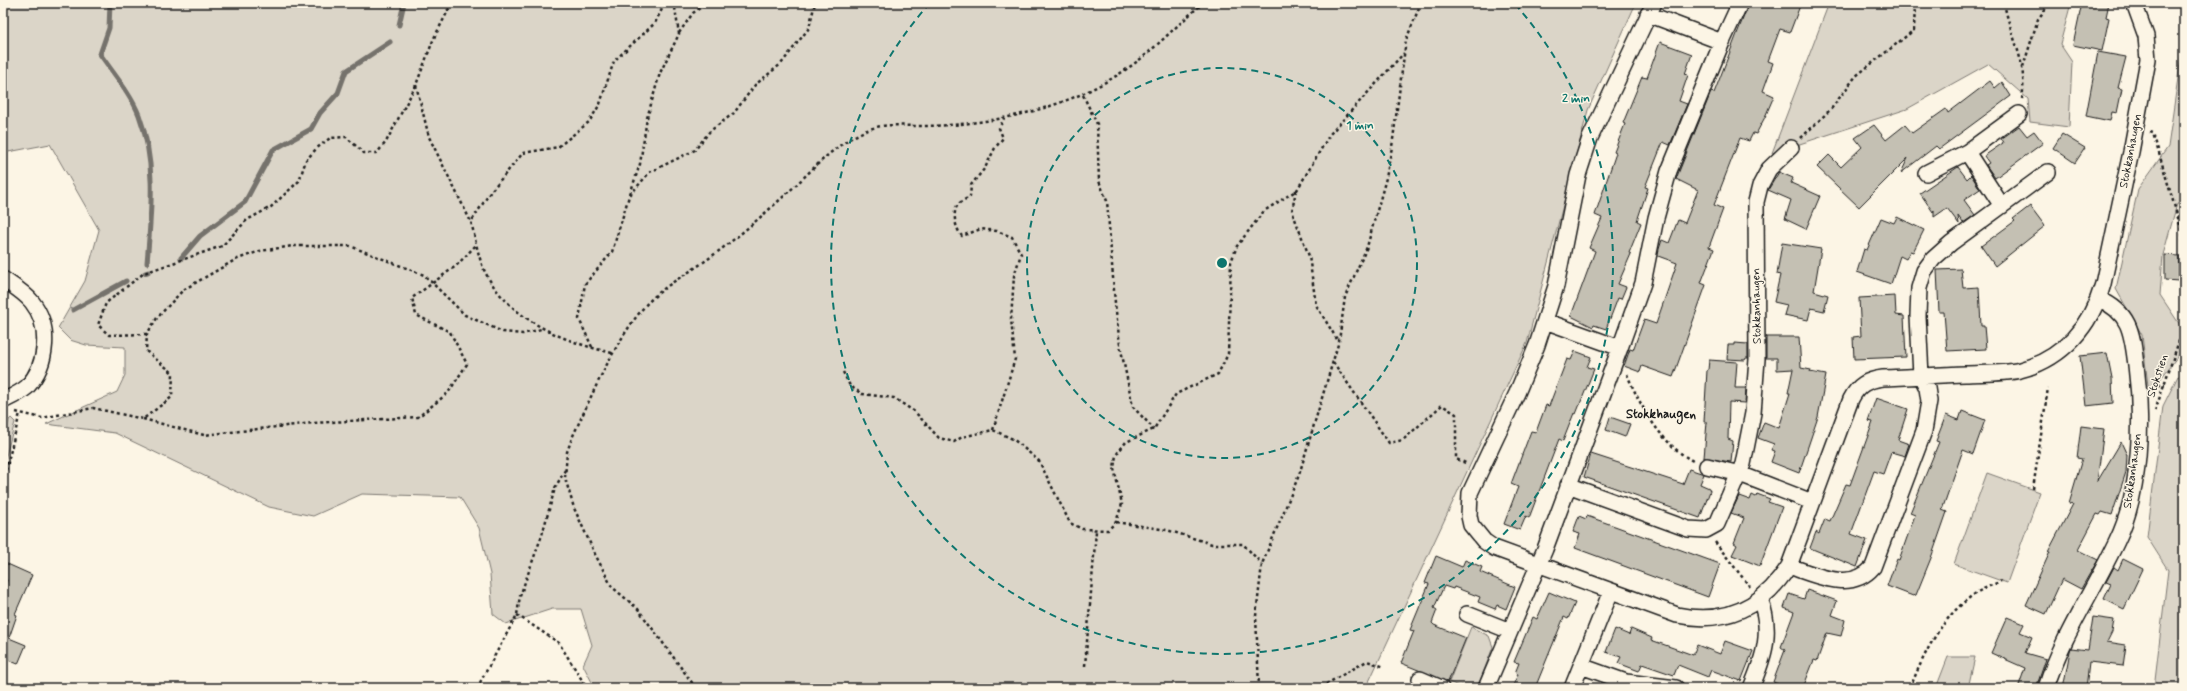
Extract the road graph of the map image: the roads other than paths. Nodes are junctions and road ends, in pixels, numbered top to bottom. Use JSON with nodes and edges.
{"nodes":[{"id":1,"x":1740,"y":3,"type":"edge"},
{"id":2,"x":2134,"y":3,"type":"edge"},
{"id":3,"x":1651,"y":8,"type":"edge"},
{"id":4,"x":1722,"y":42,"type":"junction"},
{"id":5,"x":2019,"y":114,"type":"road end"},
{"id":6,"x":1791,"y":148,"type":"road end"},
{"id":7,"x":1967,"y":152,"type":"junction"},
{"id":8,"x":2048,"y":172,"type":"dead end"},
{"id":9,"x":1926,"y":173,"type":"dead end"},
{"id":10,"x":2002,"y":206,"type":"junction"},
{"id":11,"x":3,"y":279,"type":"edge"},
{"id":12,"x":2099,"y":299,"type":"junction"},
{"id":13,"x":1545,"y":321,"type":"junction"},
{"id":14,"x":1620,"y":348,"type":"junction"},
{"id":15,"x":1921,"y":376,"type":"junction"},
{"id":16,"x":8,"y":406,"type":"edge"},
{"id":17,"x":1707,"y":466,"type":"road end"},
{"id":18,"x":1740,"y":474,"type":"junction"},
{"id":19,"x":1568,"y":486,"type":"junction"},
{"id":20,"x":1812,"y":502,"type":"junction"},
{"id":21,"x":1538,"y":565,"type":"junction"},
{"id":22,"x":1789,"y":566,"type":"junction"},
{"id":23,"x":1611,"y":592,"type":"junction"},
{"id":24,"x":1760,"y":599,"type":"junction"},
{"id":25,"x":1467,"y":614,"type":"dead end"},
{"id":26,"x":1510,"y":631,"type":"junction"},
{"id":27,"x":1581,"y":666,"type":"junction"},
{"id":28,"x":1420,"y":679,"type":"dead end"},
{"id":29,"x":1441,"y":688,"type":"edge"},
{"id":30,"x":1486,"y":688,"type":"edge"},
{"id":31,"x":1572,"y":688,"type":"edge"},
{"id":32,"x":1676,"y":688,"type":"edge"},
{"id":33,"x":1751,"y":688,"type":"edge"},
{"id":34,"x":2046,"y":688,"type":"edge"}],
"edges":[{"from":1,"to":4,"type":"street"},
{"from":2,"to":12,"type":"street","name":"Stokkanhaugen"},
{"from":3,"to":4,"type":"street","name":"Stokkanhaugen"},
{"from":3,"to":13,"type":"street","name":"Stokkanhaugen"},
{"from":4,"to":14,"type":"street"},
{"from":5,"to":7,"type":"street"},
{"from":6,"to":18,"type":"street","name":"Stokkanhaugen"},
{"from":7,"to":9,"type":"street"},
{"from":7,"to":10,"type":"street"},
{"from":8,"to":10,"type":"street"},
{"from":10,"to":15,"type":"street"},
{"from":11,"to":16,"type":"street"},
{"from":12,"to":15,"type":"street","name":"Stokkanhaugen"},
{"from":12,"to":34,"type":"street","name":"Stokkanhaugen"},
{"from":13,"to":14,"type":"street"},
{"from":13,"to":21,"type":"street","name":"Stokkanhaugen"},
{"from":14,"to":19,"type":"street"},
{"from":15,"to":20,"type":"street","name":"Stokkanhaugen"},
{"from":15,"to":22,"type":"street"},
{"from":17,"to":18,"type":"street"},
{"from":18,"to":19,"type":"street","name":"Stokkanhaugen"},
{"from":18,"to":20,"type":"street"},
{"from":19,"to":21,"type":"street"},
{"from":20,"to":22,"type":"street","name":"Stokkanhaugen"},
{"from":21,"to":23,"type":"street","name":"Stokkanhaugen"},
{"from":21,"to":26,"type":"street"},
{"from":22,"to":24,"type":"street","name":"Stokkanhaugen"},
{"from":23,"to":24,"type":"street","name":"Stokkanhaugen"},
{"from":23,"to":27,"type":"street"},
{"from":24,"to":33,"type":"street"},
{"from":25,"to":26,"type":"street"},
{"from":26,"to":30,"type":"street"},
{"from":27,"to":31,"type":"street"},
{"from":27,"to":32,"type":"street"},
{"from":28,"to":29,"type":"street"}]}
